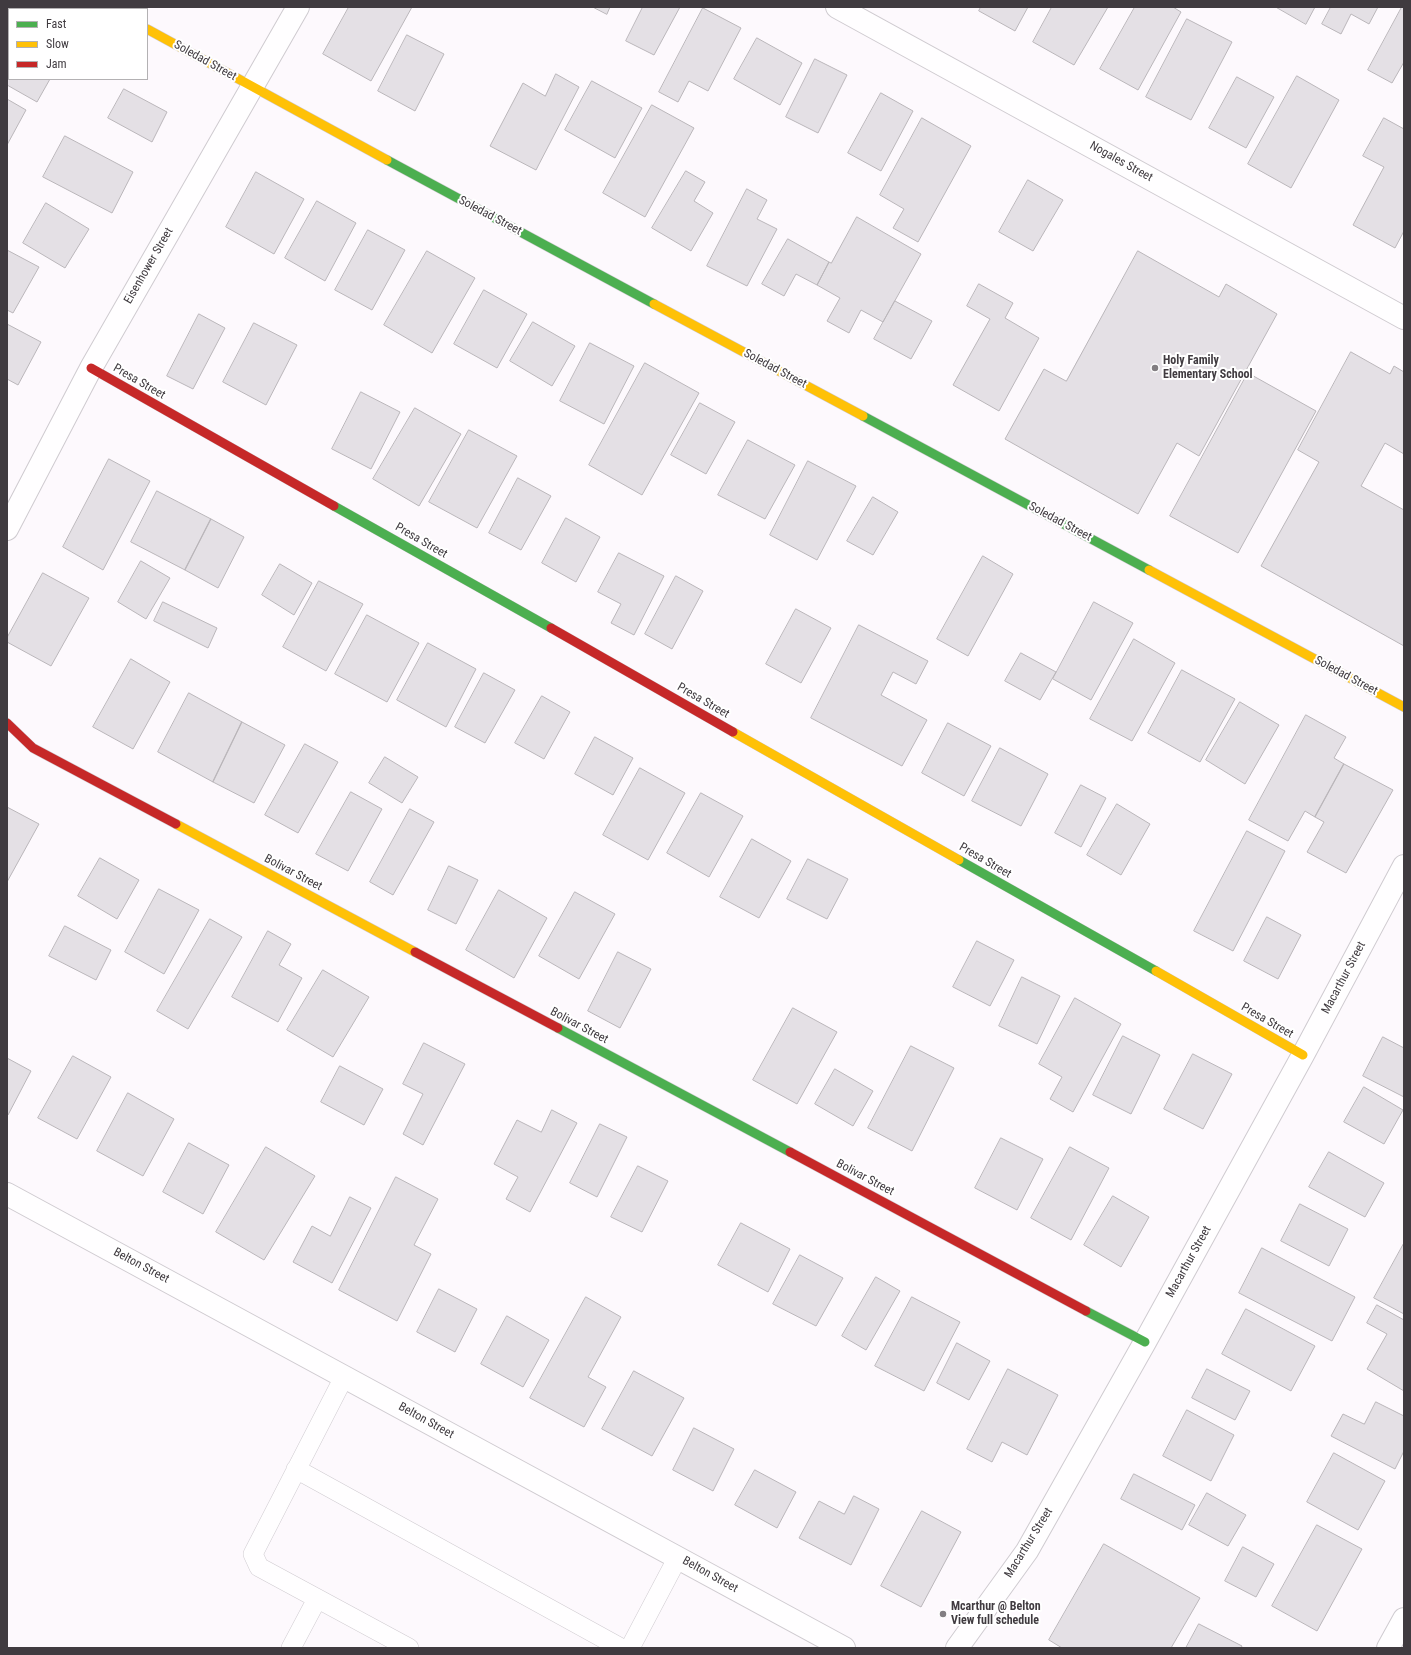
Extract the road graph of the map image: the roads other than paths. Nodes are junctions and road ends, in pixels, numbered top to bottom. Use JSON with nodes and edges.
{"nodes":[{"id":1,"x":298,"y":7,"type":"edge"},
{"id":2,"x":837,"y":7,"type":"edge"},
{"id":3,"x":148,"y":30,"type":"edge"},
{"id":4,"x":251,"y":87,"type":"junction"},
{"id":5,"x":1404,"y":318,"type":"edge"},
{"id":6,"x":91,"y":368,"type":"junction"},
{"id":7,"x":7,"y":529,"type":"edge"},
{"id":8,"x":1404,"y":707,"type":"edge"},
{"id":9,"x":7,"y":723,"type":"edge"},
{"id":10,"x":1404,"y":866,"type":"edge"},
{"id":11,"x":1303,"y":1055,"type":"junction"},
{"id":12,"x":7,"y":1194,"type":"edge"},
{"id":13,"x":1145,"y":1342,"type":"junction"},
{"id":14,"x":344,"y":1377,"type":"junction"},
{"id":15,"x":296,"y":1469,"type":"junction"},
{"id":16,"x":678,"y":1557,"type":"junction"},
{"id":17,"x":317,"y":1598,"type":"junction"},
{"id":18,"x":1404,"y":1619,"type":"edge"},
{"id":19,"x":291,"y":1648,"type":"edge"},
{"id":20,"x":409,"y":1648,"type":"edge"},
{"id":21,"x":621,"y":1648,"type":"edge"},
{"id":22,"x":630,"y":1648,"type":"edge"},
{"id":23,"x":844,"y":1648,"type":"edge"},
{"id":24,"x":957,"y":1648,"type":"edge"},
{"id":25,"x":1388,"y":1648,"type":"edge"}],
"edges":[{"from":1,"to":4,"type":"street","name":"Eisenhower Street"},
{"from":2,"to":5,"type":"street","name":"Nogales Street"},
{"from":3,"to":4,"type":"street","name":"Soledad Street"},
{"from":4,"to":6,"type":"street","name":"Eisenhower Street"},
{"from":4,"to":8,"type":"street","name":"Soledad Street"},
{"from":6,"to":7,"type":"street","name":"Eisenhower Street"},
{"from":6,"to":11,"type":"street","name":"Presa Street"},
{"from":9,"to":13,"type":"street","name":"Bolivar Street"},
{"from":10,"to":11,"type":"street","name":"Macarthur Street"},
{"from":11,"to":13,"type":"street","name":"Macarthur Street"},
{"from":12,"to":14,"type":"street","name":"Belton Street"},
{"from":13,"to":24,"type":"street","name":"Macarthur Street"},
{"from":14,"to":15,"type":"lane"},
{"from":14,"to":16,"type":"street","name":"Belton Street"},
{"from":15,"to":17,"type":"lane"},
{"from":15,"to":21,"type":"lane"},
{"from":16,"to":22,"type":"lane"},
{"from":16,"to":23,"type":"street","name":"Belton Street"},
{"from":17,"to":19,"type":"lane"},
{"from":17,"to":20,"type":"lane"},
{"from":18,"to":25,"type":"street"}]}
